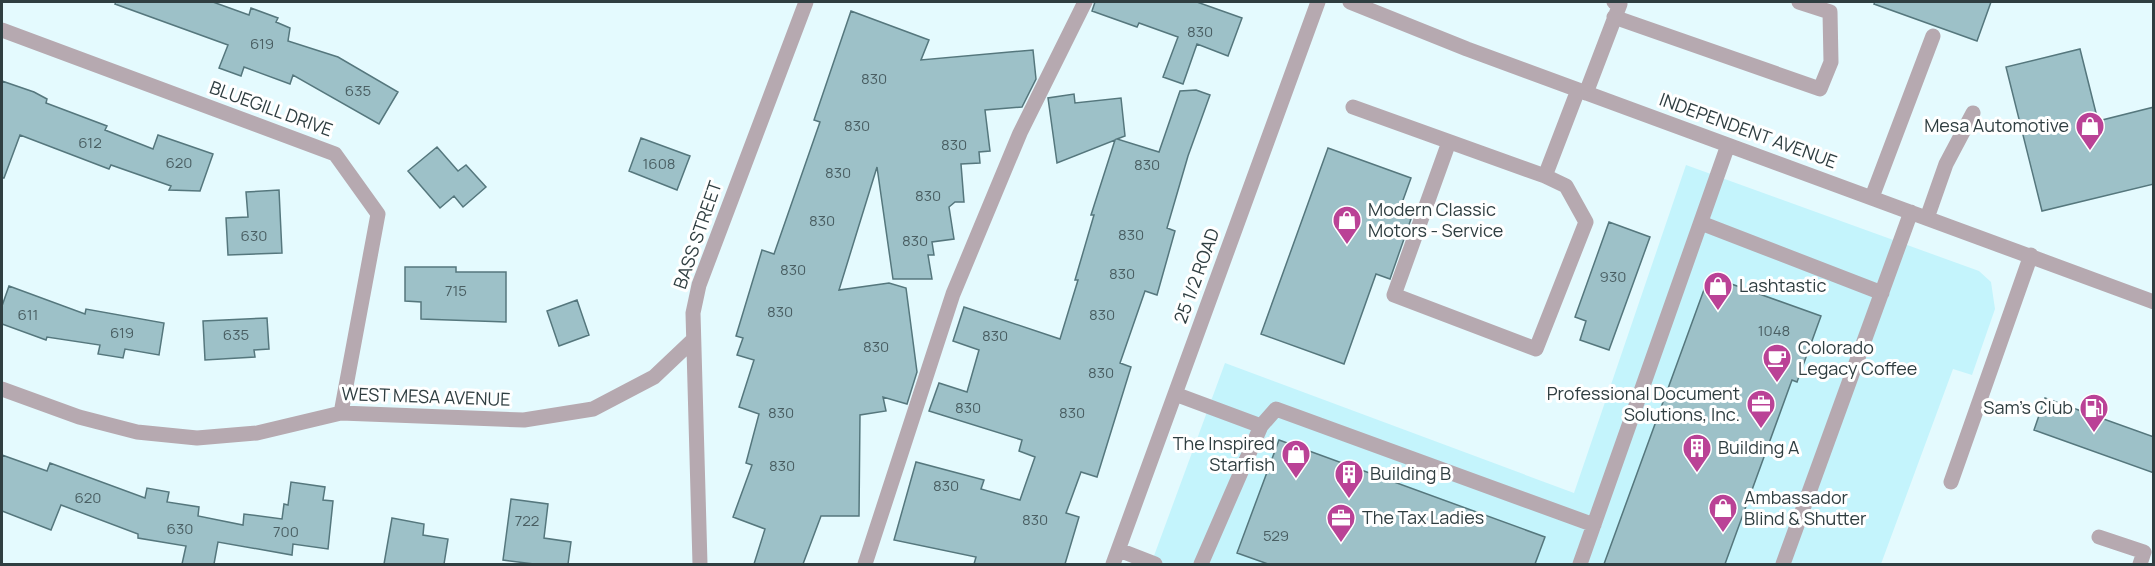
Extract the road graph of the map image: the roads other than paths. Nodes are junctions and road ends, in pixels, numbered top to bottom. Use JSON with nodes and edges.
{"nodes":[{"id":1,"x":806,"y":2,"type":"edge"},
{"id":2,"x":1085,"y":2,"type":"edge"},
{"id":3,"x":1318,"y":2,"type":"edge"},
{"id":4,"x":1350,"y":2,"type":"edge"},
{"id":5,"x":1799,"y":2,"type":"edge"},
{"id":6,"x":1618,"y":6,"type":"edge"},
{"id":7,"x":2,"y":30,"type":"edge"},
{"id":8,"x":1933,"y":36,"type":"dead end"},
{"id":9,"x":1582,"y":91,"type":"junction"},
{"id":10,"x":1353,"y":107,"type":"dead end"},
{"id":11,"x":1973,"y":113,"type":"dead end"},
{"id":12,"x":1449,"y":142,"type":"junction"},
{"id":13,"x":1728,"y":145,"type":"junction"},
{"id":14,"x":1545,"y":176,"type":"junction"},
{"id":15,"x":1872,"y":197,"type":"junction"},
{"id":16,"x":1911,"y":212,"type":"junction"},
{"id":17,"x":1927,"y":218,"type":"junction"},
{"id":18,"x":1701,"y":223,"type":"junction"},
{"id":19,"x":2031,"y":255,"type":"junction"},
{"id":20,"x":1882,"y":293,"type":"junction"},
{"id":21,"x":2154,"y":300,"type":"edge"},
{"id":22,"x":692,"y":341,"type":"junction"},
{"id":23,"x":2,"y":388,"type":"edge"},
{"id":24,"x":1175,"y":394,"type":"junction"},
{"id":25,"x":341,"y":412,"type":"junction"},
{"id":26,"x":1261,"y":426,"type":"junction"},
{"id":27,"x":1951,"y":482,"type":"dead end"},
{"id":28,"x":1594,"y":525,"type":"junction"},
{"id":29,"x":2099,"y":537,"type":"dead end"},
{"id":30,"x":1116,"y":557,"type":"edge"},
{"id":31,"x":700,"y":564,"type":"edge"},
{"id":32,"x":865,"y":564,"type":"edge"},
{"id":33,"x":1155,"y":564,"type":"edge"},
{"id":34,"x":1201,"y":564,"type":"edge"},
{"id":35,"x":1580,"y":564,"type":"edge"},
{"id":36,"x":1783,"y":564,"type":"edge"},
{"id":37,"x":2140,"y":564,"type":"edge"}],
"edges":[{"from":1,"to":22,"type":"street","name":"BASS STREET"},
{"from":2,"to":32,"type":"street"},
{"from":3,"to":24,"type":"street","name":"25 1/2 ROAD"},
{"from":4,"to":9,"type":"street","name":"INDEPENDENT AVENUE"},
{"from":5,"to":6,"type":"street"},
{"from":6,"to":9,"type":"street"},
{"from":7,"to":25,"type":"street","name":"BLUEGILL DRIVE"},
{"from":8,"to":15,"type":"street"},
{"from":9,"to":13,"type":"street","name":"INDEPENDENT AVENUE"},
{"from":9,"to":14,"type":"street"},
{"from":10,"to":12,"type":"street"},
{"from":11,"to":17,"type":"street"},
{"from":12,"to":14,"type":"street"},
{"from":12,"to":14,"type":"street"},
{"from":13,"to":15,"type":"street","name":"INDEPENDENT AVENUE"},
{"from":13,"to":18,"type":"street"},
{"from":15,"to":16,"type":"street","name":"INDEPENDENT AVENUE"},
{"from":16,"to":17,"type":"street","name":"INDEPENDENT AVENUE"},
{"from":16,"to":20,"type":"street"},
{"from":17,"to":19,"type":"street","name":"INDEPENDENT AVENUE"},
{"from":18,"to":20,"type":"street"},
{"from":18,"to":28,"type":"street"},
{"from":19,"to":21,"type":"street","name":"INDEPENDENT AVENUE"},
{"from":19,"to":27,"type":"street"},
{"from":20,"to":36,"type":"street"},
{"from":22,"to":25,"type":"street","name":"WEST MESA AVENUE"},
{"from":22,"to":31,"type":"street","name":"BASS STREET"},
{"from":23,"to":25,"type":"street","name":"WEST MESA AVENUE"},
{"from":24,"to":26,"type":"street"},
{"from":24,"to":30,"type":"street","name":"25 1/2 ROAD"},
{"from":26,"to":28,"type":"street"},
{"from":26,"to":34,"type":"street"},
{"from":28,"to":35,"type":"street"},
{"from":29,"to":37,"type":"street"},
{"from":30,"to":33,"type":"street"}]}
